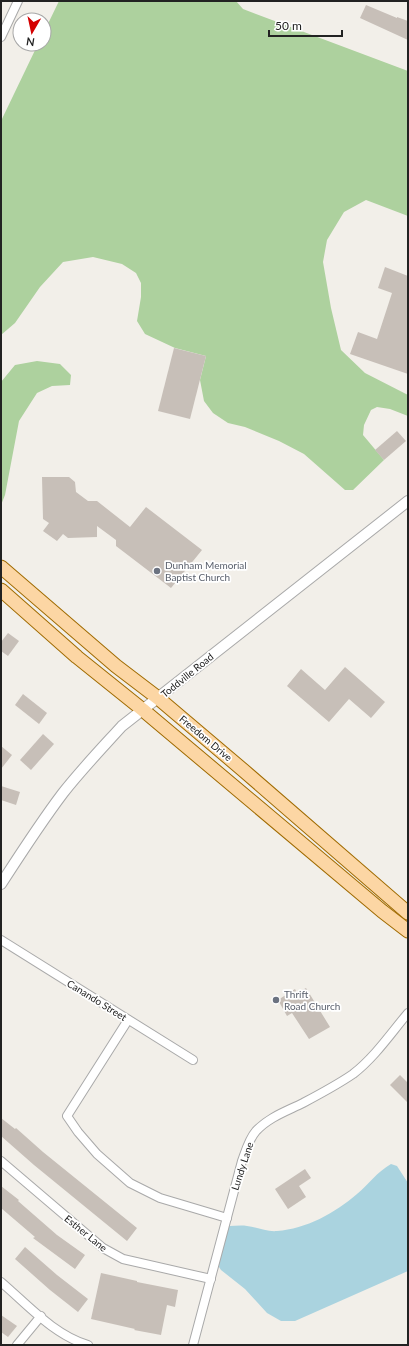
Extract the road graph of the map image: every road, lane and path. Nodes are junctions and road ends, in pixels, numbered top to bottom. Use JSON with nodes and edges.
{"nodes":[{"id":1,"x":18,"y":1,"type":"edge"},
{"id":2,"x":1,"y":37,"type":"edge"},
{"id":3,"x":408,"y":501,"type":"edge"},
{"id":4,"x":1,"y":567,"type":"edge"},
{"id":5,"x":1,"y":590,"type":"edge"},
{"id":6,"x":158,"y":698,"type":"junction"},
{"id":7,"x":143,"y":710,"type":"junction"},
{"id":8,"x":1,"y":884,"type":"edge"},
{"id":9,"x":408,"y":913,"type":"edge"},
{"id":10,"x":408,"y":931,"type":"edge"},
{"id":11,"x":1,"y":940,"type":"edge"},
{"id":12,"x":408,"y":1013,"type":"edge"},
{"id":13,"x":128,"y":1020,"type":"junction"},
{"id":14,"x":193,"y":1060,"type":"dead end"},
{"id":15,"x":1,"y":1161,"type":"edge"},
{"id":16,"x":227,"y":1218,"type":"junction"},
{"id":17,"x":211,"y":1279,"type":"junction"},
{"id":18,"x":1,"y":1282,"type":"edge"},
{"id":19,"x":41,"y":1316,"type":"junction"},
{"id":20,"x":17,"y":1345,"type":"edge"},
{"id":21,"x":88,"y":1345,"type":"edge"},
{"id":22,"x":193,"y":1345,"type":"edge"}],
"edges":[{"from":1,"to":2,"type":"street"},
{"from":3,"to":6,"type":"street","name":"Toddville Road"},
{"from":4,"to":6,"type":"main road","name":"Freedom Drive"},
{"from":5,"to":7,"type":"main road","name":"Freedom Drive"},
{"from":6,"to":7,"type":"street","name":"Toddville Road"},
{"from":6,"to":9,"type":"main road","name":"Freedom Drive"},
{"from":7,"to":8,"type":"street","name":"Toddville Road"},
{"from":7,"to":10,"type":"main road","name":"Freedom Drive"},
{"from":11,"to":13,"type":"street","name":"Canando Street"},
{"from":12,"to":16,"type":"street","name":"Lundy Lane"},
{"from":13,"to":14,"type":"street","name":"Canando Street"},
{"from":13,"to":16,"type":"street"},
{"from":15,"to":17,"type":"street","name":"Esther Lane"},
{"from":16,"to":17,"type":"street","name":"Lundy Lane"},
{"from":17,"to":22,"type":"street","name":"Lundy Lane"},
{"from":18,"to":19,"type":"street"},
{"from":19,"to":20,"type":"street"},
{"from":19,"to":21,"type":"street"}]}
